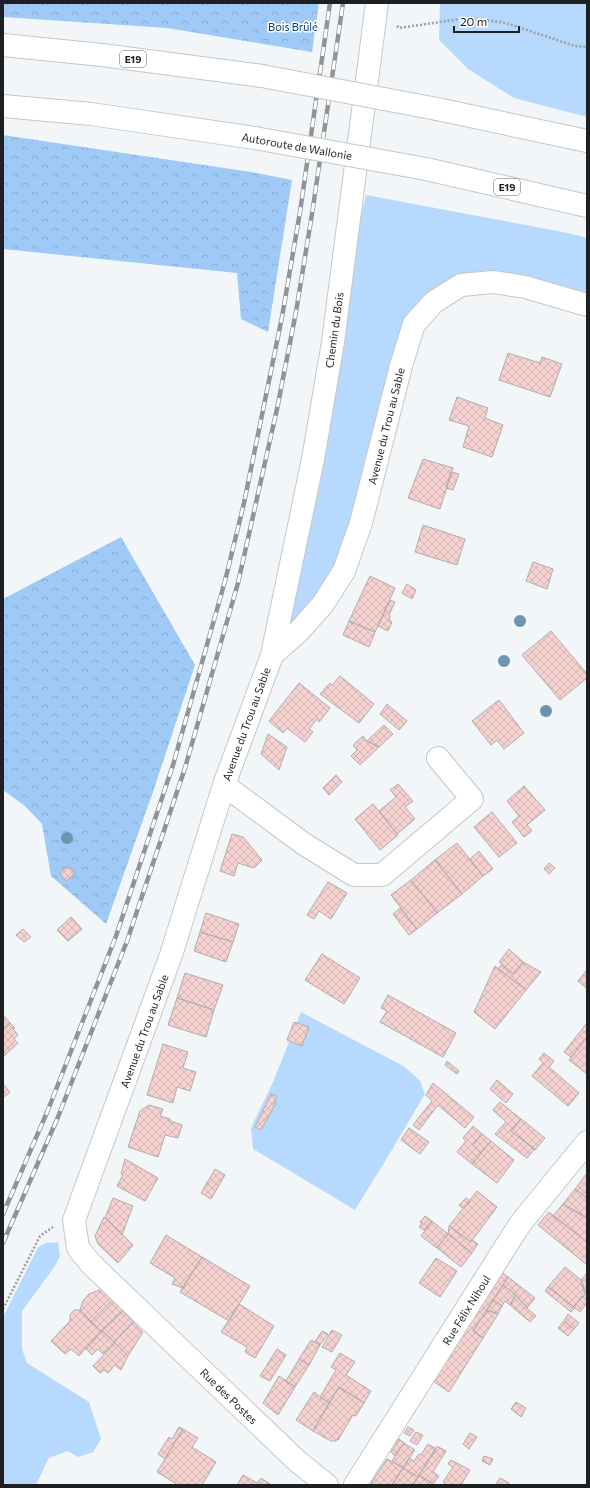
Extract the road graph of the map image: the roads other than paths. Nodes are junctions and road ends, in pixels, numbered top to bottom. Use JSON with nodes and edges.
{"nodes":[{"id":1,"x":376,"y":7,"type":"edge"},
{"id":2,"x":3,"y":45,"type":"edge"},
{"id":3,"x":3,"y":106,"type":"edge"},
{"id":4,"x":587,"y":141,"type":"edge"},
{"id":5,"x":587,"y":206,"type":"edge"},
{"id":6,"x":587,"y":305,"type":"edge"},
{"id":7,"x":272,"y":655,"type":"junction"},
{"id":8,"x":438,"y":758,"type":"dead end"},
{"id":9,"x":224,"y":785,"type":"junction"},
{"id":10,"x":587,"y":1142,"type":"edge"},
{"id":11,"x":133,"y":1304,"type":"joint"},
{"id":12,"x":327,"y":1485,"type":"edge"},
{"id":13,"x":355,"y":1485,"type":"edge"}],
"edges":[{"from":1,"to":7,"type":"main road","name":"Chemin du Bois"},
{"from":2,"to":4,"type":"main road","number":"E19","bridge":true},
{"from":3,"to":5,"type":"main road","name":"Autoroute de Wallonie","number":"E19","bridge":true},
{"from":6,"to":7,"type":"main road","name":"Avenue du Trou au Sable"},
{"from":7,"to":9,"type":"main road","name":"Avenue du Trou au Sable"},
{"from":8,"to":9,"type":"main road"},
{"from":9,"to":11,"type":"main road","name":"Avenue du Trou au Sable"},
{"from":10,"to":13,"type":"main road","name":"Rue Félix Nihoul"},
{"from":11,"to":12,"type":"main road","name":"Rue des Postes"}]}
